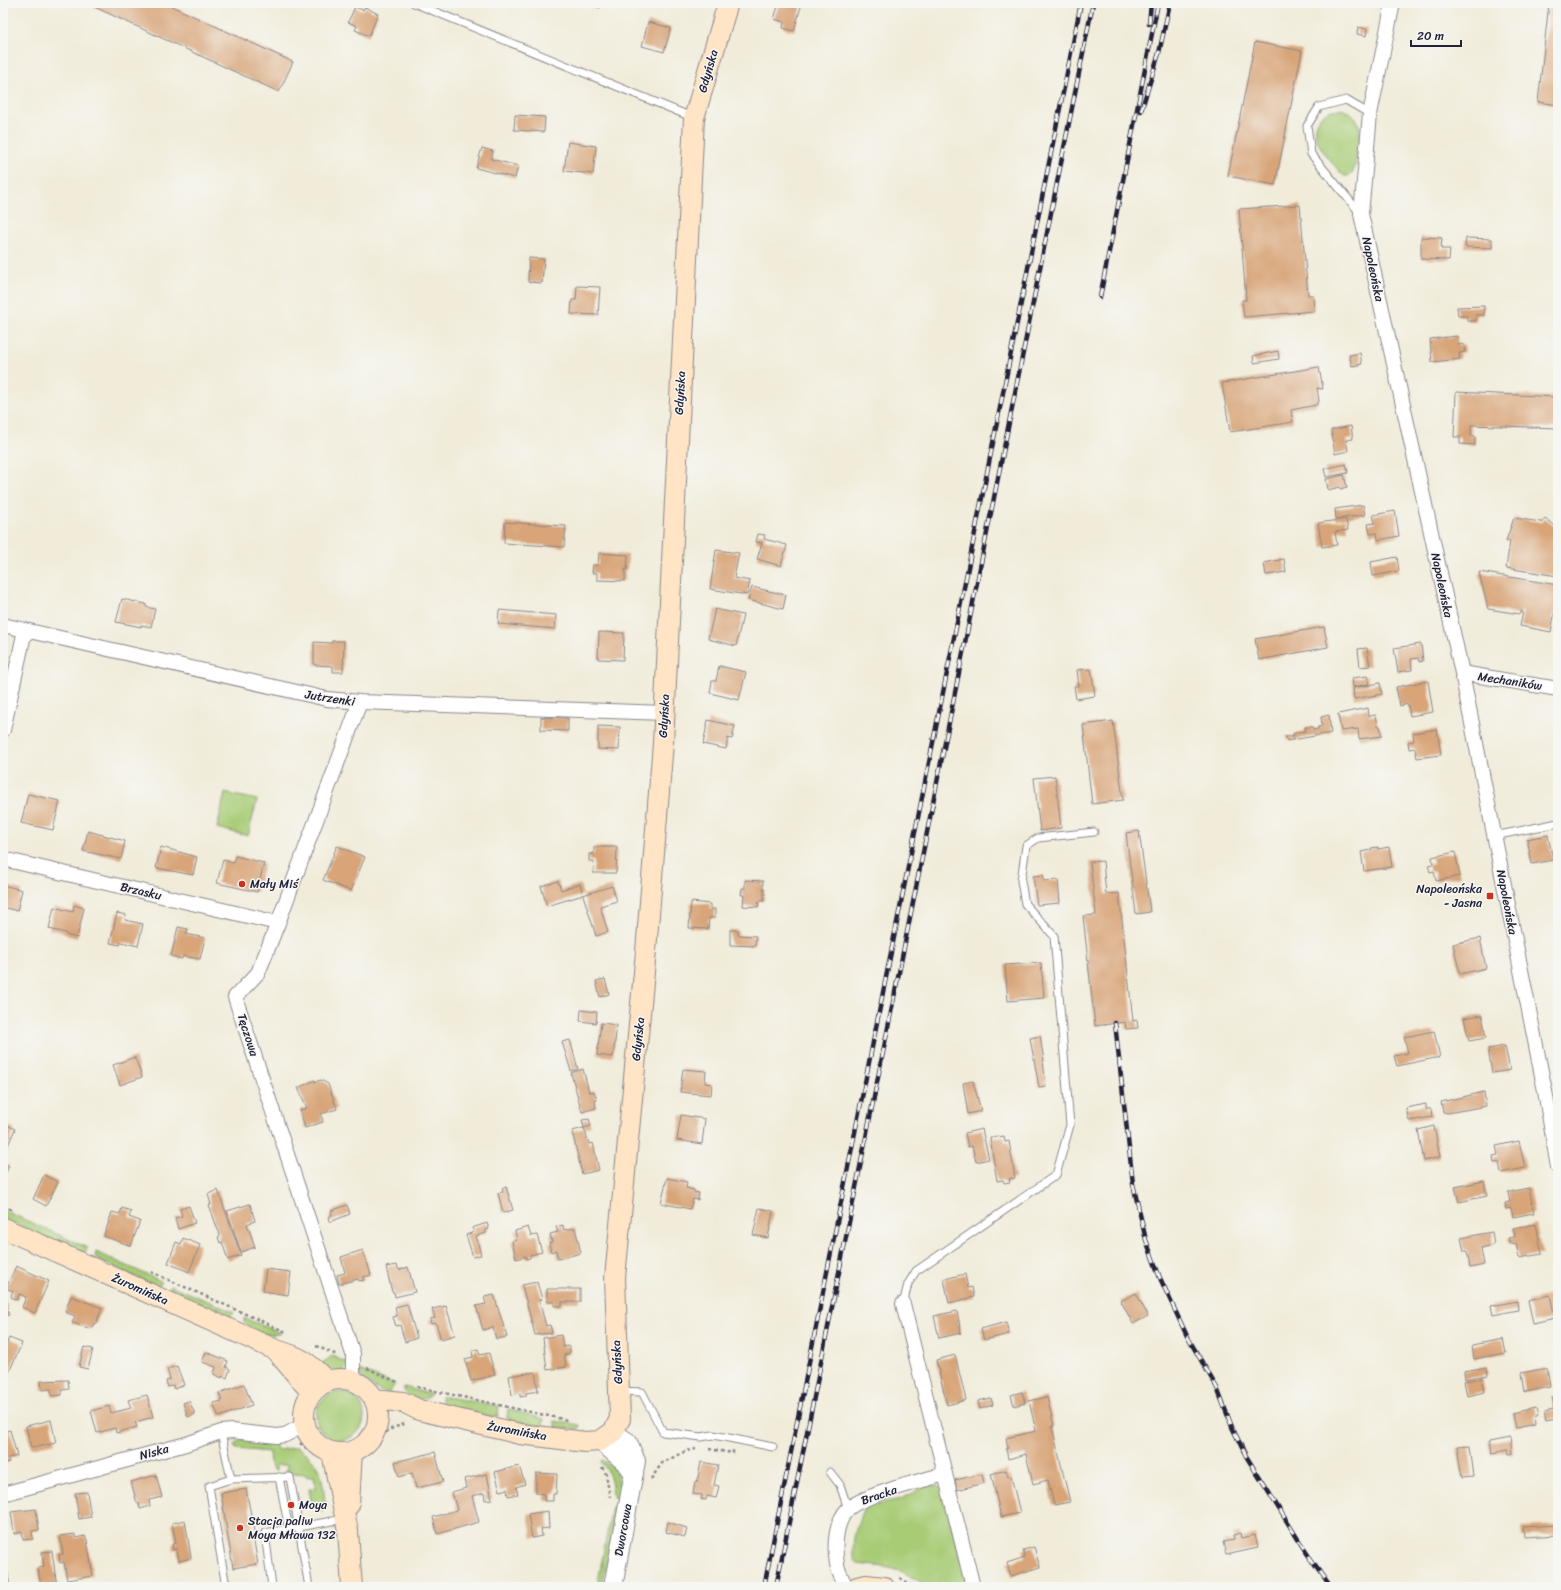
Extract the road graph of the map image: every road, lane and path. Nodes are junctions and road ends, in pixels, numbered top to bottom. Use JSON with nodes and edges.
{"nodes":[{"id":1,"x":414,"y":3,"type":"edge"},
{"id":2,"x":728,"y":3,"type":"edge"},
{"id":3,"x":1393,"y":3,"type":"edge"},
{"id":4,"x":1370,"y":114,"type":"junction"},
{"id":5,"x":694,"y":118,"type":"junction"},
{"id":6,"x":1361,"y":214,"type":"junction"},
{"id":7,"x":3,"y":625,"type":"edge"},
{"id":8,"x":25,"y":630,"type":"junction"},
{"id":9,"x":1462,"y":673,"type":"junction"},
{"id":10,"x":1558,"y":689,"type":"edge"},
{"id":11,"x":360,"y":702,"type":"junction"},
{"id":12,"x":665,"y":713,"type":"junction"},
{"id":13,"x":3,"y":730,"type":"edge"},
{"id":14,"x":1558,"y":823,"type":"edge"},
{"id":15,"x":1094,"y":832,"type":"dead end"},
{"id":16,"x":1494,"y":836,"type":"junction"},
{"id":17,"x":3,"y":859,"type":"edge"},
{"id":18,"x":278,"y":923,"type":"junction"},
{"id":19,"x":1551,"y":1091,"type":"edge"},
{"id":20,"x":1558,"y":1167,"type":"edge"},
{"id":21,"x":3,"y":1206,"type":"edge"},
{"id":22,"x":18,"y":1213,"type":"dead end"},
{"id":23,"x":3,"y":1228,"type":"edge"},
{"id":24,"x":148,"y":1271,"type":"dead end"},
{"id":25,"x":903,"y":1304,"type":"joint"},
{"id":26,"x":292,"y":1335,"type":"dead end"},
{"id":27,"x":314,"y":1345,"type":"dead end"},
{"id":28,"x":353,"y":1372,"type":"junction"},
{"id":29,"x":401,"y":1384,"type":"dead end"},
{"id":30,"x":319,"y":1387,"type":"junction"},
{"id":31,"x":416,"y":1387,"type":"dead end"},
{"id":32,"x":618,"y":1390,"type":"junction"},
{"id":33,"x":374,"y":1399,"type":"junction"},
{"id":34,"x":413,"y":1417,"type":"junction"},
{"id":35,"x":378,"y":1421,"type":"junction"},
{"id":36,"x":572,"y":1421,"type":"dead end"},
{"id":37,"x":304,"y":1425,"type":"junction"},
{"id":38,"x":221,"y":1432,"type":"junction"},
{"id":39,"x":607,"y":1437,"type":"junction"},
{"id":40,"x":736,"y":1439,"type":"junction"},
{"id":41,"x":773,"y":1447,"type":"dead end"},
{"id":42,"x":705,"y":1448,"type":"dead end"},
{"id":43,"x":698,"y":1449,"type":"dead end"},
{"id":44,"x":332,"y":1453,"type":"junction"},
{"id":45,"x":360,"y":1453,"type":"junction"},
{"id":46,"x":597,"y":1462,"type":"dead end"},
{"id":47,"x":830,"y":1472,"type":"dead end"},
{"id":48,"x":944,"y":1474,"type":"junction"},
{"id":49,"x":279,"y":1477,"type":"junction"},
{"id":50,"x":232,"y":1479,"type":"junction"},
{"id":51,"x":650,"y":1480,"type":"dead end"},
{"id":52,"x":3,"y":1494,"type":"edge"},
{"id":53,"x":611,"y":1501,"type":"dead end"},
{"id":54,"x":848,"y":1509,"type":"junction"},
{"id":55,"x":346,"y":1525,"type":"junction"},
{"id":56,"x":299,"y":1527,"type":"junction"},
{"id":57,"x":289,"y":1529,"type":"junction"},
{"id":58,"x":3,"y":1568,"type":"edge"},
{"id":59,"x":890,"y":1581,"type":"edge"},
{"id":60,"x":6,"y":1587,"type":"edge"},
{"id":61,"x":230,"y":1587,"type":"edge"},
{"id":62,"x":272,"y":1587,"type":"edge"},
{"id":63,"x":309,"y":1587,"type":"edge"},
{"id":64,"x":352,"y":1587,"type":"edge"},
{"id":65,"x":613,"y":1587,"type":"edge"},
{"id":66,"x":846,"y":1587,"type":"edge"},
{"id":67,"x":857,"y":1587,"type":"edge"},
{"id":68,"x":915,"y":1587,"type":"edge"},
{"id":69,"x":973,"y":1587,"type":"edge"}],
"edges":[{"from":1,"to":5,"type":"lane"},
{"from":2,"to":5,"type":"main road","name":"Gdyńska"},
{"from":3,"to":4,"type":"street","name":"Napoleońska"},
{"from":4,"to":6,"type":"street","name":"Napoleońska"},
{"from":4,"to":6,"type":"lane"},
{"from":5,"to":12,"type":"main road","name":"Gdyńska"},
{"from":6,"to":9,"type":"street","name":"Napoleońska"},
{"from":7,"to":8,"type":"street","name":"Jutrzenki"},
{"from":8,"to":11,"type":"street","name":"Jutrzenki"},
{"from":8,"to":13,"type":"street"},
{"from":9,"to":10,"type":"street","name":"Mechaników"},
{"from":9,"to":16,"type":"street","name":"Napoleońska"},
{"from":11,"to":12,"type":"street","name":"Jutrzenki"},
{"from":11,"to":18,"type":"street","name":"Tęczowa"},
{"from":12,"to":32,"type":"main road","name":"Gdyńska"},
{"from":14,"to":16,"type":"lane"},
{"from":15,"to":25,"type":"lane"},
{"from":16,"to":19,"type":"street","name":"Napoleońska"},
{"from":17,"to":18,"type":"street","name":"Brzasku"},
{"from":18,"to":28,"type":"street","name":"Tęczowa"},
{"from":19,"to":20,"type":"street","name":"Napoleońska"},
{"from":21,"to":22,"type":"path"},
{"from":23,"to":30,"type":"main road","name":"Żuromińska"},
{"from":24,"to":26,"type":"path"},
{"from":25,"to":48,"type":"street"},
{"from":27,"to":28,"type":"path"},
{"from":28,"to":29,"type":"path"},
{"from":28,"to":30,"type":"main road"},
{"from":28,"to":33,"type":"main road"},
{"from":30,"to":37,"type":"main road"},
{"from":31,"to":36,"type":"path"},
{"from":32,"to":39,"type":"main road","name":"Gdyńska"},
{"from":32,"to":40,"type":"lane"},
{"from":33,"to":34,"type":"main road","name":"Żuromińska"},
{"from":33,"to":35,"type":"main road"},
{"from":34,"to":35,"type":"main road","name":"Żuromińska"},
{"from":34,"to":39,"type":"main road","name":"Żuromińska"},
{"from":34,"to":45,"type":"path"},
{"from":35,"to":45,"type":"main road"},
{"from":37,"to":38,"type":"street","name":"Niska"},
{"from":37,"to":44,"type":"main road"},
{"from":38,"to":50,"type":"lane"},
{"from":38,"to":52,"type":"street","name":"Niska"},
{"from":39,"to":65,"type":"street","name":"Dworcowa"},
{"from":40,"to":41,"type":"lane"},
{"from":40,"to":42,"type":"path"},
{"from":43,"to":51,"type":"path"},
{"from":44,"to":45,"type":"main road"},
{"from":44,"to":55,"type":"main road"},
{"from":45,"to":55,"type":"main road"},
{"from":46,"to":53,"type":"path"},
{"from":47,"to":54,"type":"lane"},
{"from":48,"to":54,"type":"street","name":"Bracka"},
{"from":48,"to":69,"type":"street"},
{"from":49,"to":50,"type":"lane"},
{"from":49,"to":56,"type":"lane"},
{"from":49,"to":57,"type":"lane"},
{"from":50,"to":61,"type":"lane"},
{"from":54,"to":66,"type":"street","name":"Bracka"},
{"from":55,"to":56,"type":"lane"},
{"from":55,"to":64,"type":"main road"},
{"from":56,"to":57,"type":"lane"},
{"from":56,"to":63,"type":"lane"},
{"from":57,"to":62,"type":"lane"},
{"from":58,"to":60,"type":"lane"},
{"from":59,"to":67,"type":"main road"},
{"from":59,"to":68,"type":"path"}]}
